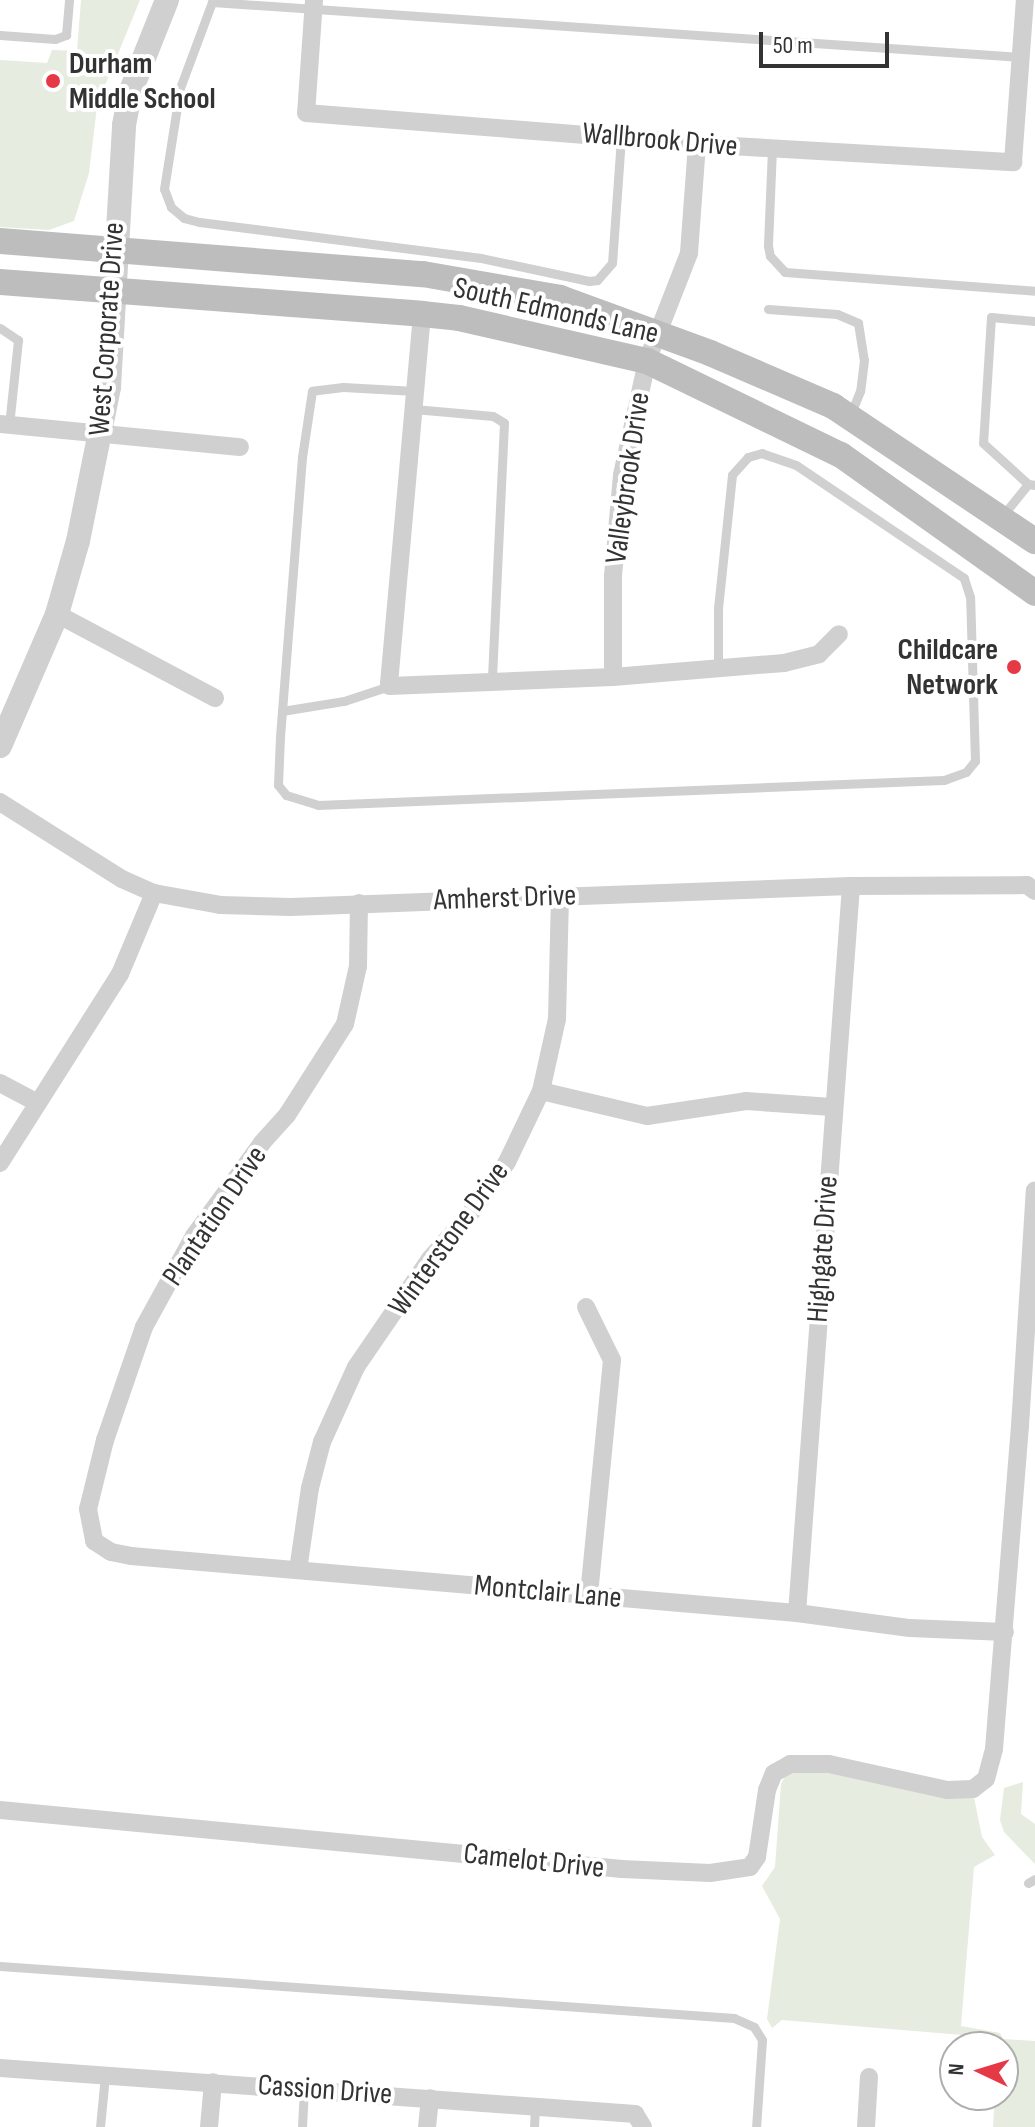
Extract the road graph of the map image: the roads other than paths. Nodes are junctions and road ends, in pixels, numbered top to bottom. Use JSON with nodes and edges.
{"nodes":[{"id":1,"x":69,"y":0,"type":"edge"},
{"id":2,"x":167,"y":0,"type":"edge"},
{"id":3,"x":1025,"y":0,"type":"edge"},
{"id":4,"x":314,"y":4,"type":"edge"},
{"id":5,"x":0,"y":35,"type":"edge"},
{"id":6,"x":1021,"y":57,"type":"junction"},
{"id":7,"x":621,"y":137,"type":"junction"},
{"id":8,"x":697,"y":144,"type":"junction"},
{"id":9,"x":772,"y":148,"type":"junction"},
{"id":10,"x":0,"y":241,"type":"edge"},
{"id":11,"x":114,"y":249,"type":"junction"},
{"id":12,"x":0,"y":282,"type":"edge"},
{"id":13,"x":113,"y":290,"type":"junction"},
{"id":14,"x":1035,"y":291,"type":"edge"},
{"id":15,"x":768,"y":309,"type":"dead end"},
{"id":16,"x":422,"y":314,"type":"junction"},
{"id":17,"x":1035,"y":321,"type":"edge"},
{"id":18,"x":0,"y":328,"type":"edge"},
{"id":19,"x":657,"y":334,"type":"junction"},
{"id":20,"x":647,"y":361,"type":"junction"},
{"id":21,"x":415,"y":400,"type":"junction"},
{"id":22,"x":850,"y":416,"type":"junction"},
{"id":23,"x":5,"y":424,"type":"edge"},
{"id":24,"x":102,"y":433,"type":"junction"},
{"id":25,"x":240,"y":447,"type":"dead end"},
{"id":26,"x":1032,"y":485,"type":"edge"},
{"id":27,"x":1001,"y":518,"type":"junction"},
{"id":28,"x":1035,"y":541,"type":"edge"},
{"id":29,"x":976,"y":549,"type":"junction"},
{"id":30,"x":1035,"y":593,"type":"edge"},
{"id":31,"x":57,"y":614,"type":"junction"},
{"id":32,"x":839,"y":634,"type":"dead end"},
{"id":33,"x":718,"y":668,"type":"junction"},
{"id":34,"x":613,"y":677,"type":"junction"},
{"id":35,"x":492,"y":681,"type":"junction"},
{"id":36,"x":389,"y":686,"type":"junction"},
{"id":37,"x":215,"y":698,"type":"dead end"},
{"id":38,"x":282,"y":711,"type":"junction"},
{"id":39,"x":0,"y":746,"type":"edge"},
{"id":40,"x":0,"y":802,"type":"edge"},
{"id":41,"x":851,"y":886,"type":"junction"},
{"id":42,"x":1035,"y":891,"type":"edge"},
{"id":43,"x":154,"y":893,"type":"junction"},
{"id":44,"x":560,"y":897,"type":"junction"},
{"id":45,"x":359,"y":903,"type":"junction"},
{"id":46,"x":0,"y":1083,"type":"edge"},
{"id":47,"x":541,"y":1091,"type":"junction"},
{"id":48,"x":35,"y":1102,"type":"junction"},
{"id":49,"x":832,"y":1107,"type":"junction"},
{"id":50,"x":0,"y":1163,"type":"edge"},
{"id":51,"x":1035,"y":1190,"type":"edge"},
{"id":52,"x":586,"y":1307,"type":"dead end"},
{"id":53,"x":1028,"y":1426,"type":"edge"},
{"id":54,"x":94,"y":1541,"type":"joint"},
{"id":55,"x":298,"y":1570,"type":"junction"},
{"id":56,"x":589,"y":1596,"type":"junction"},
{"id":57,"x":797,"y":1613,"type":"junction"},
{"id":58,"x":1005,"y":1632,"type":"junction"},
{"id":59,"x":0,"y":1810,"type":"edge"},
{"id":60,"x":0,"y":1966,"type":"edge"},
{"id":61,"x":0,"y":2068,"type":"edge"},
{"id":62,"x":105,"y":2075,"type":"junction"},
{"id":63,"x":869,"y":2077,"type":"dead end"},
{"id":64,"x":213,"y":2082,"type":"junction"},
{"id":65,"x":304,"y":2089,"type":"junction"},
{"id":66,"x":430,"y":2098,"type":"junction"},
{"id":67,"x":535,"y":2106,"type":"junction"},
{"id":68,"x":100,"y":2127,"type":"edge"},
{"id":69,"x":209,"y":2127,"type":"edge"},
{"id":70,"x":302,"y":2127,"type":"edge"},
{"id":71,"x":427,"y":2127,"type":"edge"},
{"id":72,"x":534,"y":2127,"type":"edge"},
{"id":73,"x":643,"y":2127,"type":"edge"},
{"id":74,"x":756,"y":2127,"type":"edge"},
{"id":75,"x":866,"y":2127,"type":"edge"}],
"edges":[{"from":1,"to":5,"type":"lane"},
{"from":2,"to":11,"type":"street","name":"West Corporate Drive"},
{"from":3,"to":6,"type":"street"},
{"from":4,"to":6,"type":"lane"},
{"from":4,"to":7,"type":"street","name":"Wallbrook Drive"},
{"from":4,"to":7,"type":"lane"},
{"from":6,"to":9,"type":"street","name":"Wallbrook Drive"},
{"from":7,"to":8,"type":"street","name":"Wallbrook Drive"},
{"from":8,"to":9,"type":"street","name":"Wallbrook Drive"},
{"from":8,"to":19,"type":"street","name":"Valleybrook Drive"},
{"from":9,"to":14,"type":"lane"},
{"from":10,"to":11,"type":"main road","name":"South Edmonds Lane"},
{"from":11,"to":13,"type":"street","name":"West Corporate Drive"},
{"from":11,"to":19,"type":"main road","name":"South Edmonds Lane"},
{"from":12,"to":13,"type":"main road","name":"South Edmonds Lane"},
{"from":13,"to":16,"type":"main road","name":"South Edmonds Lane"},
{"from":13,"to":24,"type":"street","name":"West Corporate Drive"},
{"from":15,"to":22,"type":"lane"},
{"from":16,"to":20,"type":"main road","name":"South Edmonds Lane"},
{"from":16,"to":21,"type":"street"},
{"from":17,"to":26,"type":"lane"},
{"from":18,"to":23,"type":"lane"},
{"from":19,"to":20,"type":"street","name":"Valleybrook Drive"},
{"from":19,"to":22,"type":"main road","name":"South Edmonds Lane"},
{"from":20,"to":29,"type":"main road","name":"South Edmonds Lane"},
{"from":20,"to":34,"type":"street","name":"Valleybrook Drive"},
{"from":21,"to":35,"type":"lane"},
{"from":21,"to":36,"type":"street"},
{"from":21,"to":38,"type":"lane"},
{"from":22,"to":27,"type":"main road","name":"South Edmonds Lane"},
{"from":23,"to":24,"type":"street"},
{"from":24,"to":25,"type":"street"},
{"from":24,"to":31,"type":"street","name":"West Corporate Drive"},
{"from":26,"to":27,"type":"lane"},
{"from":27,"to":28,"type":"main road","name":"South Edmonds Lane"},
{"from":27,"to":29,"type":"main road"},
{"from":29,"to":30,"type":"main road","name":"South Edmonds Lane"},
{"from":31,"to":37,"type":"street"},
{"from":31,"to":39,"type":"street","name":"West Corporate Drive"},
{"from":32,"to":33,"type":"street"},
{"from":33,"to":34,"type":"street"},
{"from":33,"to":38,"type":"lane"},
{"from":34,"to":35,"type":"street"},
{"from":35,"to":36,"type":"street"},
{"from":36,"to":38,"type":"lane"},
{"from":40,"to":43,"type":"street","name":"Amherst Drive"},
{"from":41,"to":42,"type":"street","name":"Amherst Drive"},
{"from":41,"to":44,"type":"street","name":"Amherst Drive"},
{"from":41,"to":49,"type":"street","name":"Highgate Drive"},
{"from":43,"to":45,"type":"street","name":"Amherst Drive"},
{"from":43,"to":48,"type":"street"},
{"from":44,"to":45,"type":"street","name":"Amherst Drive"},
{"from":44,"to":47,"type":"street","name":"Winterstone Drive"},
{"from":45,"to":54,"type":"street","name":"Plantation Drive"},
{"from":46,"to":48,"type":"street"},
{"from":47,"to":49,"type":"street"},
{"from":47,"to":55,"type":"street","name":"Winterstone Drive"},
{"from":48,"to":50,"type":"street"},
{"from":49,"to":57,"type":"street","name":"Highgate Drive"},
{"from":51,"to":53,"type":"street"},
{"from":52,"to":56,"type":"street"},
{"from":53,"to":58,"type":"street"},
{"from":54,"to":55,"type":"street","name":"Montclair Lane"},
{"from":55,"to":56,"type":"street","name":"Montclair Lane"},
{"from":56,"to":57,"type":"street","name":"Montclair Lane"},
{"from":57,"to":58,"type":"street","name":"Montclair Lane"},
{"from":58,"to":59,"type":"street","name":"Camelot Drive"},
{"from":60,"to":74,"type":"lane"},
{"from":61,"to":62,"type":"street","name":"Cassion Drive"},
{"from":62,"to":64,"type":"street","name":"Cassion Drive"},
{"from":62,"to":68,"type":"lane"},
{"from":63,"to":75,"type":"street"},
{"from":64,"to":65,"type":"street","name":"Cassion Drive"},
{"from":64,"to":69,"type":"street"},
{"from":65,"to":66,"type":"street","name":"Cassion Drive"},
{"from":65,"to":70,"type":"lane"},
{"from":66,"to":67,"type":"street","name":"Cassion Drive"},
{"from":66,"to":71,"type":"street"},
{"from":67,"to":72,"type":"lane"},
{"from":67,"to":73,"type":"street","name":"Cassion Drive"}]}
